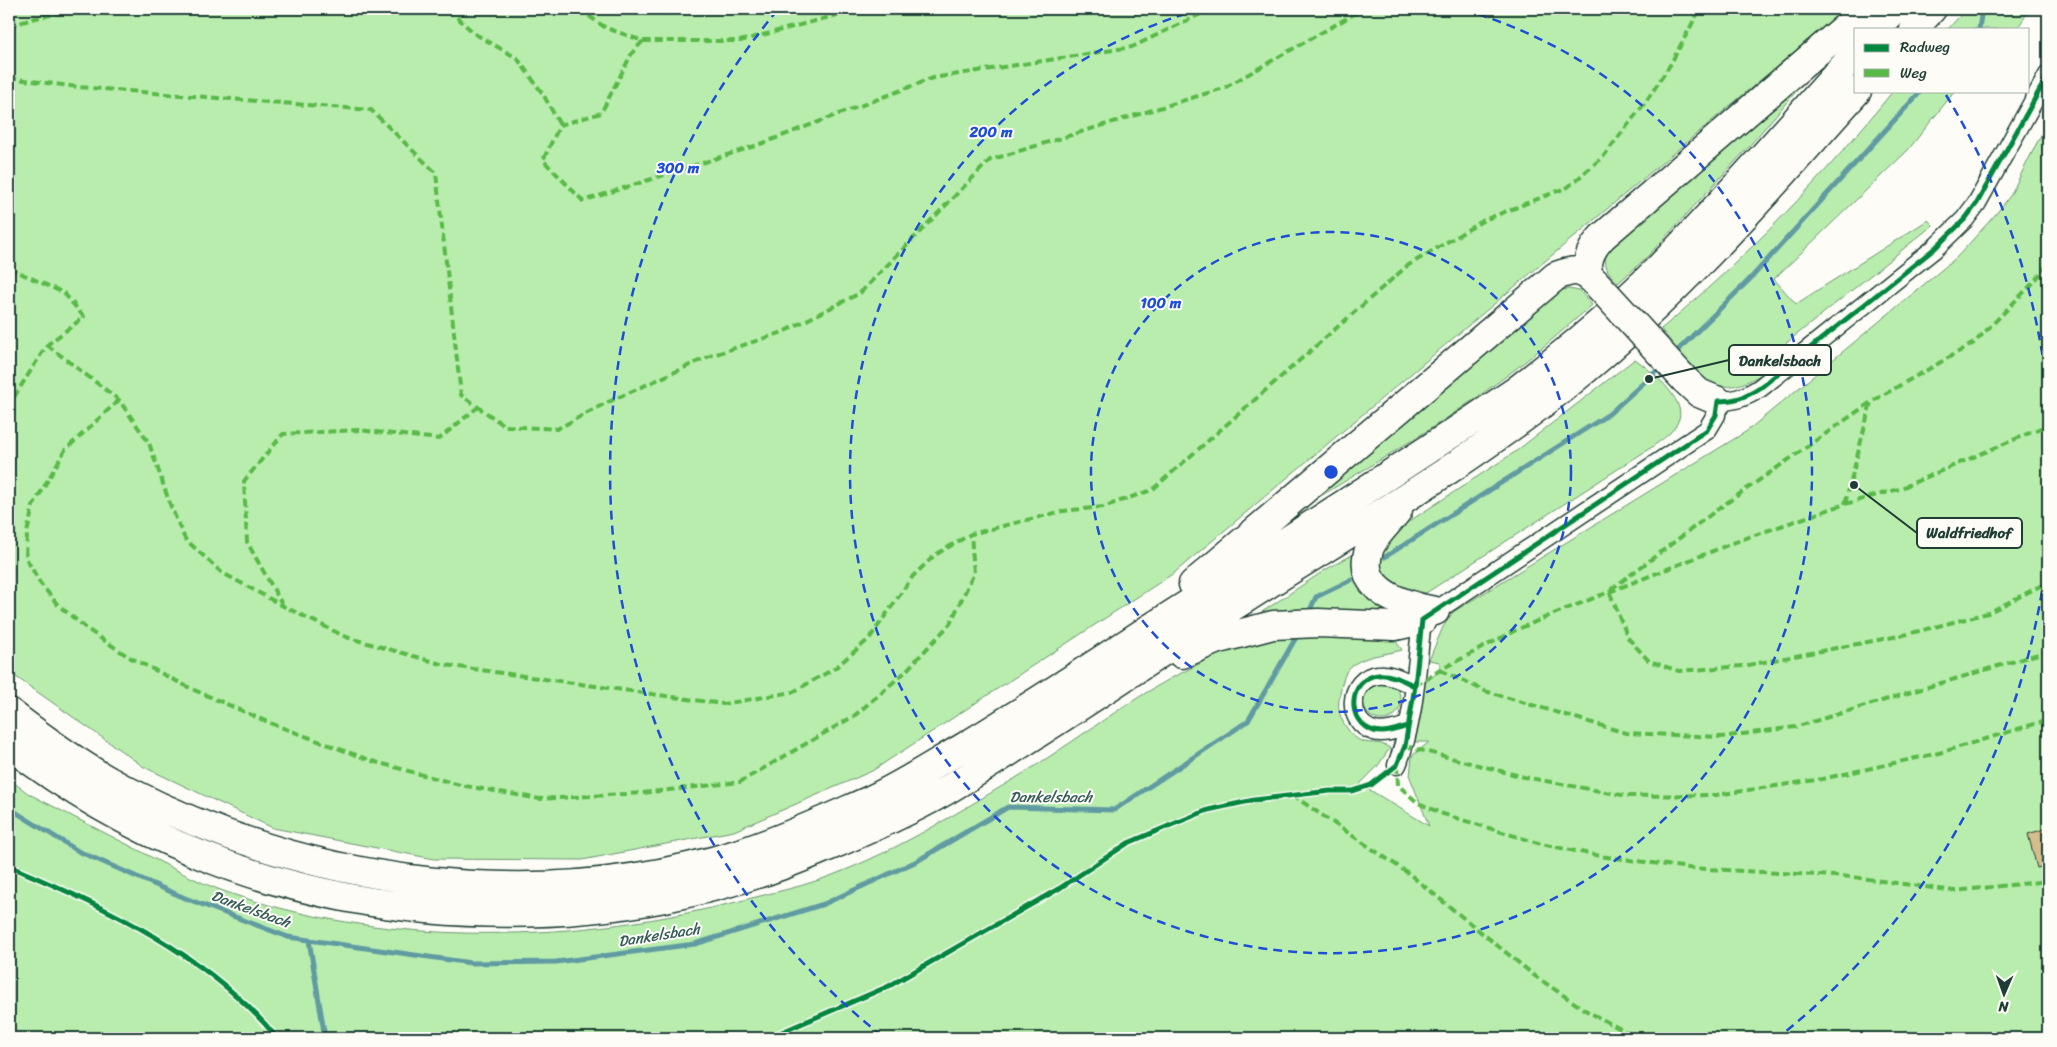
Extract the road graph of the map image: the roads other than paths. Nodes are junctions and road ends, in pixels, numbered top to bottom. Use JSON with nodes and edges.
{"nodes":[{"id":1,"x":1867,"y":9,"type":"edge"},
{"id":2,"x":1895,"y":9,"type":"edge"},
{"id":3,"x":1932,"y":9,"type":"edge"},
{"id":4,"x":1879,"y":28,"type":"edge"},
{"id":5,"x":1915,"y":28,"type":"edge"},
{"id":6,"x":1854,"y":55,"type":"edge"},
{"id":7,"x":2048,"y":75,"type":"edge"},
{"id":8,"x":1856,"y":92,"type":"edge"},
{"id":9,"x":1592,"y":278,"type":"junction"},
{"id":10,"x":1718,"y":401,"type":"junction"},
{"id":11,"x":1407,"y":498,"type":"junction"},
{"id":12,"x":1428,"y":616,"type":"junction"},
{"id":13,"x":1102,"y":660,"type":"junction"},
{"id":14,"x":1114,"y":684,"type":"junction"},
{"id":15,"x":1415,"y":686,"type":"junction"},
{"id":16,"x":9,"y":712,"type":"edge"},
{"id":17,"x":1408,"y":726,"type":"junction"},
{"id":18,"x":9,"y":745,"type":"edge"},
{"id":19,"x":1397,"y":765,"type":"dead end"}],
"edges":[{"from":1,"to":9,"type":"highway"},
{"from":2,"to":4,"type":"highway"},
{"from":3,"to":5,"type":"highway"},
{"from":6,"to":13,"type":"highway"},
{"from":7,"to":10,"type":"street"},
{"from":8,"to":11,"type":"highway"},
{"from":9,"to":10,"type":"highway","bridge":true},
{"from":9,"to":13,"type":"highway"},
{"from":10,"to":12,"type":"street"},
{"from":11,"to":12,"type":"highway"},
{"from":11,"to":14,"type":"highway"},
{"from":12,"to":14,"type":"highway"},
{"from":12,"to":15,"type":"street"},
{"from":13,"to":16,"type":"highway"},
{"from":14,"to":18,"type":"highway"},
{"from":15,"to":17,"type":"street"},
{"from":15,"to":17,"type":"street"},
{"from":17,"to":19,"type":"street"}]}
